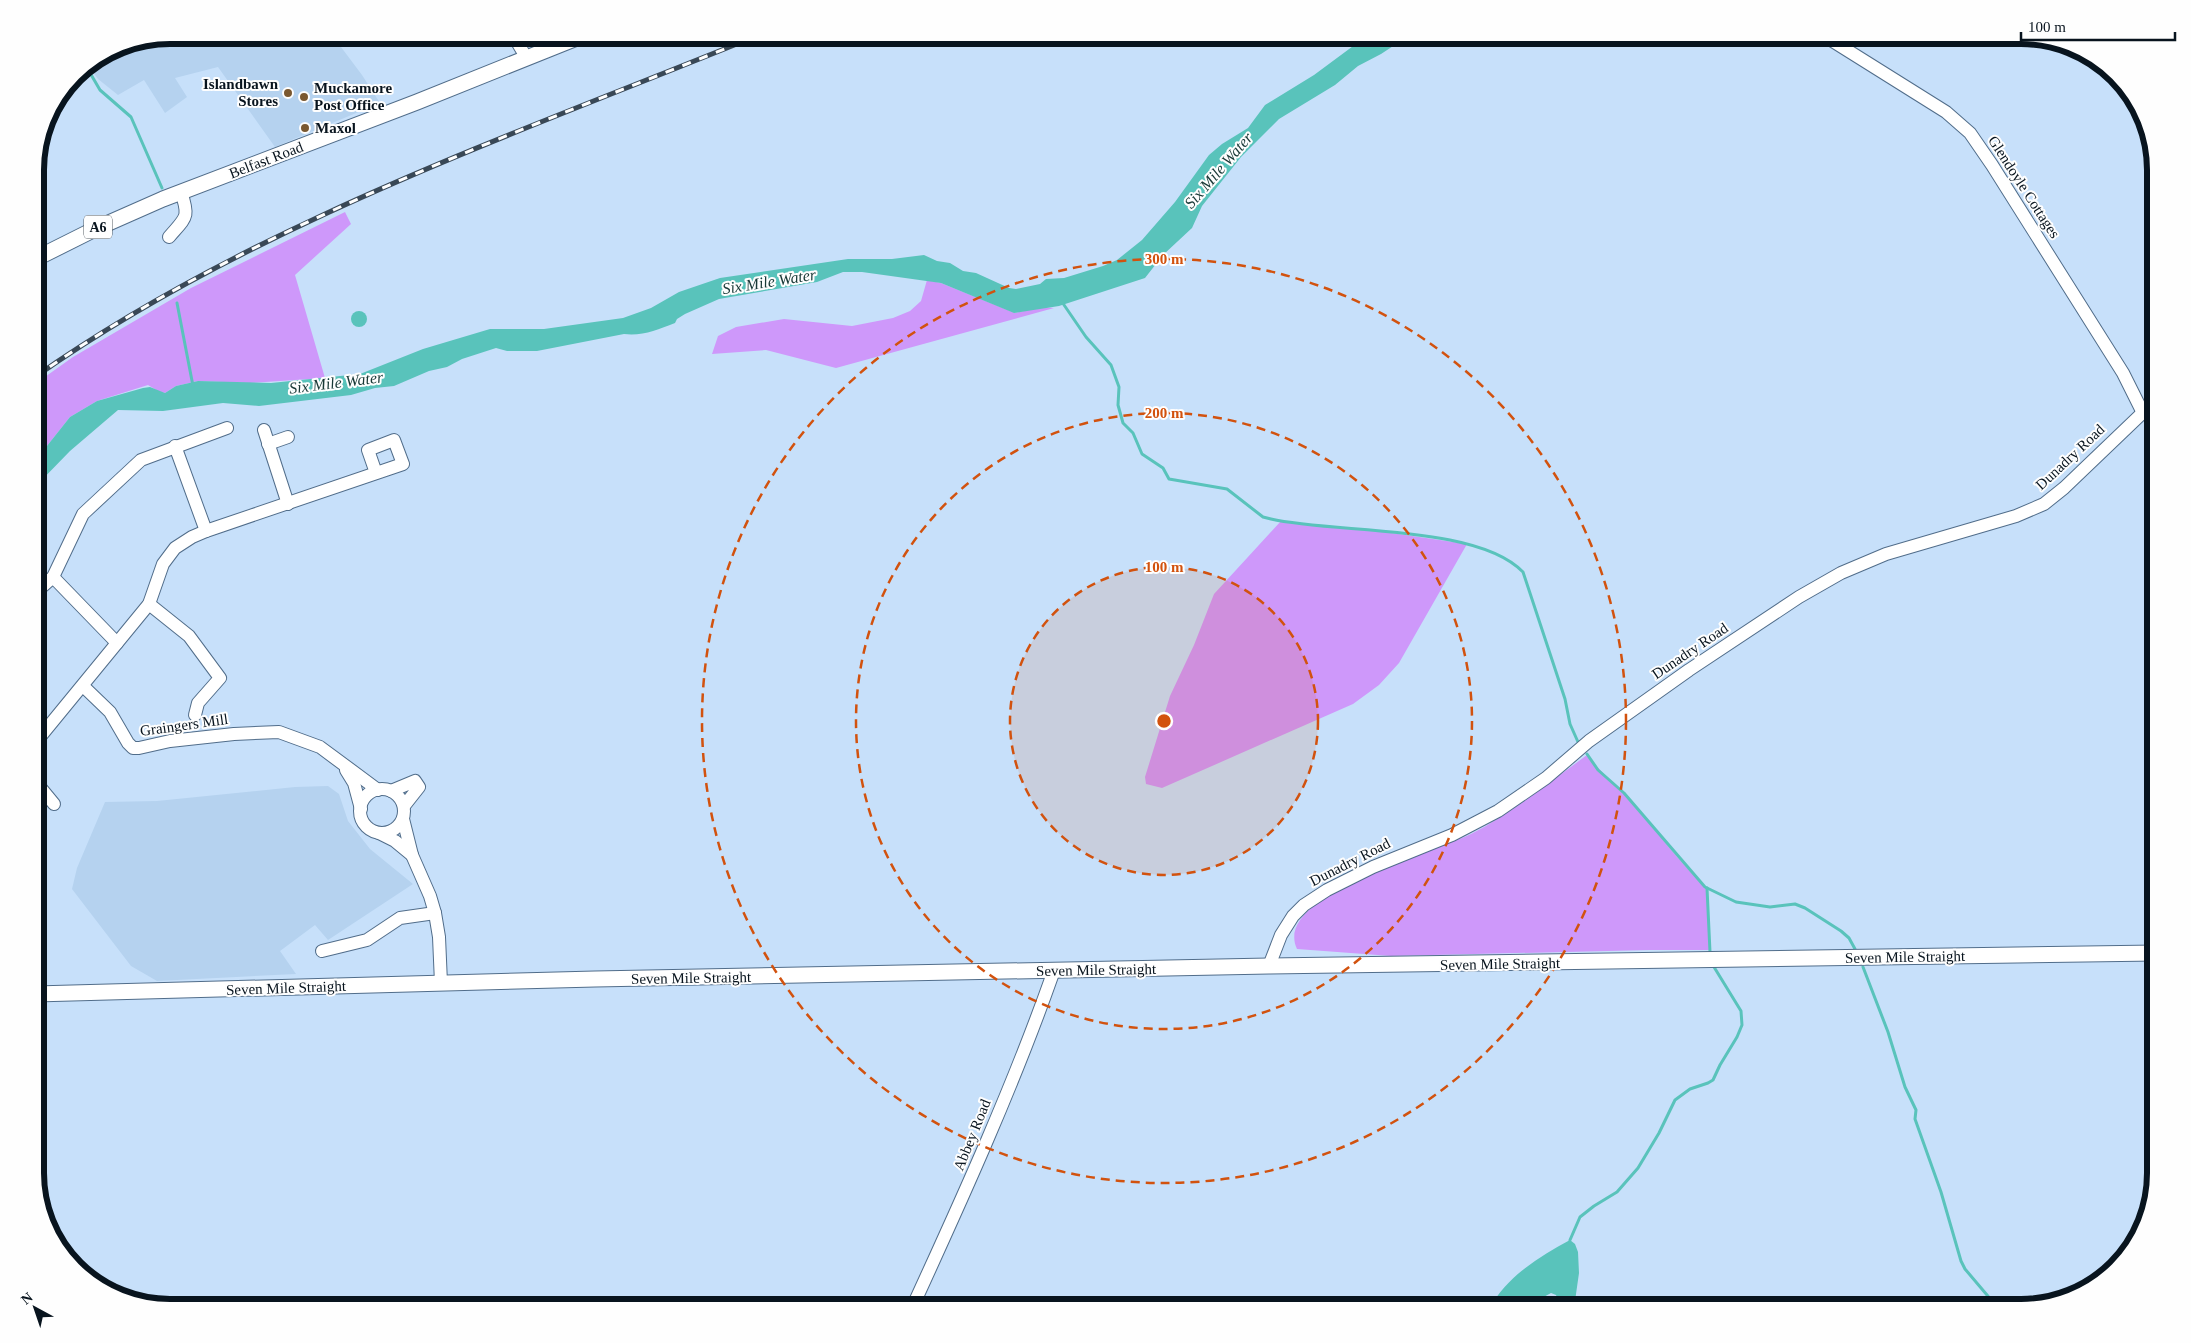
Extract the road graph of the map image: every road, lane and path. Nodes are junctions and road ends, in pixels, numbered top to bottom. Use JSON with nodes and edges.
{"nodes":[{"id":1,"x":518,"y":44,"type":"edge"},
{"id":2,"x":551,"y":44,"type":"edge"},
{"id":3,"x":1837,"y":44,"type":"edge"},
{"id":4,"x":526,"y":57,"type":"junction"},
{"id":5,"x":181,"y":192,"type":"junction"},
{"id":6,"x":169,"y":237,"type":"dead end"},
{"id":7,"x":44,"y":254,"type":"edge"},
{"id":8,"x":2147,"y":407,"type":"edge"},
{"id":9,"x":2142,"y":411,"type":"junction"},
{"id":10,"x":227,"y":428,"type":"dead end"},
{"id":11,"x":264,"y":430,"type":"dead end"},
{"id":12,"x":288,"y":437,"type":"dead end"},
{"id":13,"x":268,"y":444,"type":"junction"},
{"id":14,"x":175,"y":446,"type":"junction"},
{"id":15,"x":376,"y":473,"type":"dead end"},
{"id":16,"x":288,"y":504,"type":"junction"},
{"id":17,"x":206,"y":531,"type":"junction"},
{"id":18,"x":53,"y":577,"type":"junction"},
{"id":19,"x":44,"y":585,"type":"edge"},
{"id":20,"x":149,"y":604,"type":"junction"},
{"id":21,"x":117,"y":643,"type":"junction"},
{"id":22,"x":83,"y":686,"type":"junction"},
{"id":23,"x":195,"y":715,"type":"dead end"},
{"id":24,"x":44,"y":732,"type":"edge"},
{"id":25,"x":340,"y":761,"type":"junction"},
{"id":26,"x":378,"y":790,"type":"junction"},
{"id":27,"x":391,"y":791,"type":"junction"},
{"id":28,"x":44,"y":792,"type":"edge"},
{"id":29,"x":54,"y":804,"type":"dead end"},
{"id":30,"x":404,"y":806,"type":"junction"},
{"id":31,"x":361,"y":809,"type":"junction"},
{"id":32,"x":403,"y":819,"type":"junction"},
{"id":33,"x":379,"y":833,"type":"junction"},
{"id":34,"x":412,"y":855,"type":"junction"},
{"id":35,"x":435,"y":913,"type":"junction"},
{"id":36,"x":322,"y":951,"type":"dead end"},
{"id":37,"x":2147,"y":953,"type":"edge"},
{"id":38,"x":1269,"y":966,"type":"junction"},
{"id":39,"x":1052,"y":971,"type":"junction"},
{"id":40,"x":441,"y":983,"type":"junction"},
{"id":41,"x":44,"y":994,"type":"edge"},
{"id":42,"x":916,"y":1299,"type":"edge"}],
"edges":[{"from":1,"to":4,"type":"street"},
{"from":2,"to":4,"type":"main road","name":"Belfast Road","number":"A6"},
{"from":3,"to":9,"type":"street","name":"Glendoyle Cottages"},
{"from":4,"to":5,"type":"main road","name":"Belfast Road","number":"A6"},
{"from":5,"to":6,"type":"street"},
{"from":5,"to":7,"type":"main road","name":"Belfast Road","number":"A6"},
{"from":8,"to":9,"type":"street","name":"Dunadry Road"},
{"from":9,"to":38,"type":"street","name":"Dunadry Road"},
{"from":10,"to":14,"type":"street"},
{"from":11,"to":13,"type":"street"},
{"from":12,"to":13,"type":"street"},
{"from":13,"to":16,"type":"street"},
{"from":14,"to":17,"type":"street"},
{"from":14,"to":18,"type":"street"},
{"from":15,"to":16,"type":"street"},
{"from":16,"to":17,"type":"street"},
{"from":17,"to":20,"type":"street"},
{"from":18,"to":19,"type":"street"},
{"from":18,"to":21,"type":"street"},
{"from":20,"to":21,"type":"street"},
{"from":20,"to":23,"type":"street"},
{"from":21,"to":22,"type":"street"},
{"from":22,"to":24,"type":"street"},
{"from":22,"to":25,"type":"street","name":"Graingers Mill"},
{"from":25,"to":26,"type":"street","name":"Graingers Mill"},
{"from":25,"to":31,"type":"street","name":"Graingers Mill"},
{"from":26,"to":27,"type":"street"},
{"from":26,"to":31,"type":"street"},
{"from":27,"to":30,"type":"street"},
{"from":27,"to":30,"type":"street"},
{"from":28,"to":29,"type":"street"},
{"from":30,"to":32,"type":"street"},
{"from":31,"to":33,"type":"street"},
{"from":32,"to":33,"type":"street"},
{"from":32,"to":34,"type":"street"},
{"from":33,"to":34,"type":"street"},
{"from":34,"to":35,"type":"street"},
{"from":35,"to":36,"type":"street"},
{"from":35,"to":40,"type":"street"},
{"from":37,"to":38,"type":"main road","name":"Seven Mile Straight"},
{"from":38,"to":39,"type":"main road","name":"Seven Mile Straight"},
{"from":39,"to":40,"type":"main road","name":"Seven Mile Straight"},
{"from":39,"to":42,"type":"street","name":"Abbey Road"},
{"from":40,"to":41,"type":"main road","name":"Seven Mile Straight"}]}
